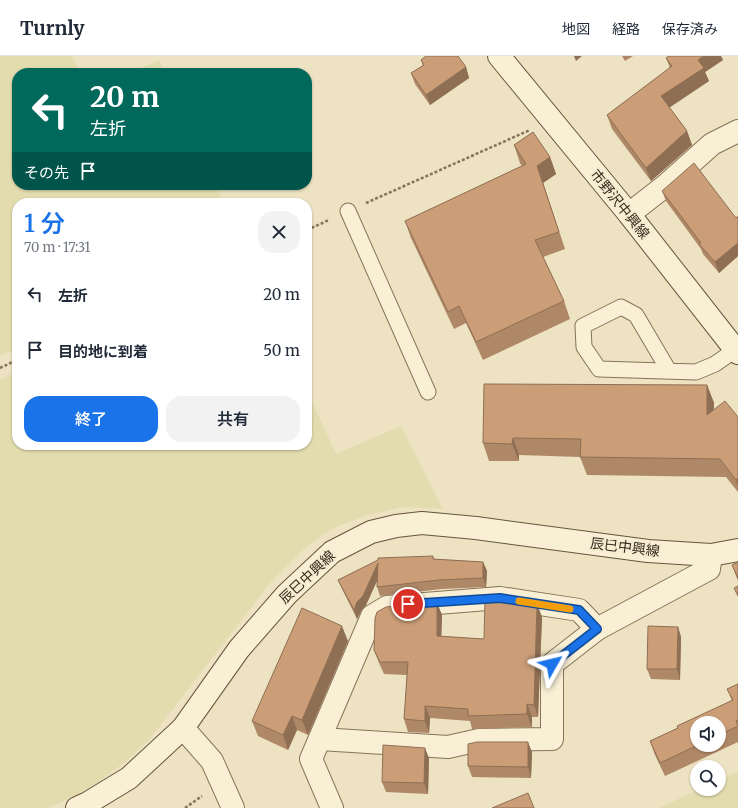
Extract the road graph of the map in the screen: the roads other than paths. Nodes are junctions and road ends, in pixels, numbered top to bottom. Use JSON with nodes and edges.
{"nodes":[{"id":1,"x":499,"y":56,"type":"edge"},
{"id":2,"x":738,"y":131,"type":"edge"},
{"id":3,"x":348,"y":211,"type":"road end"},
{"id":4,"x":629,"y":214,"type":"junction"},
{"id":5,"x":737,"y":352,"type":"edge"},
{"id":6,"x":669,"y":371,"type":"junction"},
{"id":7,"x":428,"y":392,"type":"dead end"},
{"id":8,"x":738,"y":550,"type":"edge"},
{"id":9,"x":711,"y":555,"type":"junction"},
{"id":10,"x":597,"y":629,"type":"junction"},
{"id":11,"x":183,"y":728,"type":"junction"},
{"id":12,"x":320,"y":739,"type":"junction"},
{"id":13,"x":77,"y":808,"type":"edge"},
{"id":14,"x":234,"y":808,"type":"edge"},
{"id":15,"x":332,"y":808,"type":"edge"}],
"edges":[{"from":1,"to":4,"type":"street","name":"市野沢中興線"},
{"from":2,"to":4,"type":"street"},
{"from":3,"to":7,"type":"lane"},
{"from":4,"to":5,"type":"street","name":"市野沢中興線"},
{"from":5,"to":6,"type":"lane"},
{"from":6,"to":6,"type":"lane"},
{"from":8,"to":9,"type":"street","name":"辰巳中興線"},
{"from":9,"to":10,"type":"street"},
{"from":9,"to":11,"type":"street","name":"辰巳中興線"},
{"from":10,"to":12,"type":"street"},
{"from":10,"to":12,"type":"street"},
{"from":11,"to":13,"type":"street","name":"辰巳中興線"},
{"from":11,"to":14,"type":"street"},
{"from":12,"to":15,"type":"street"}]}
